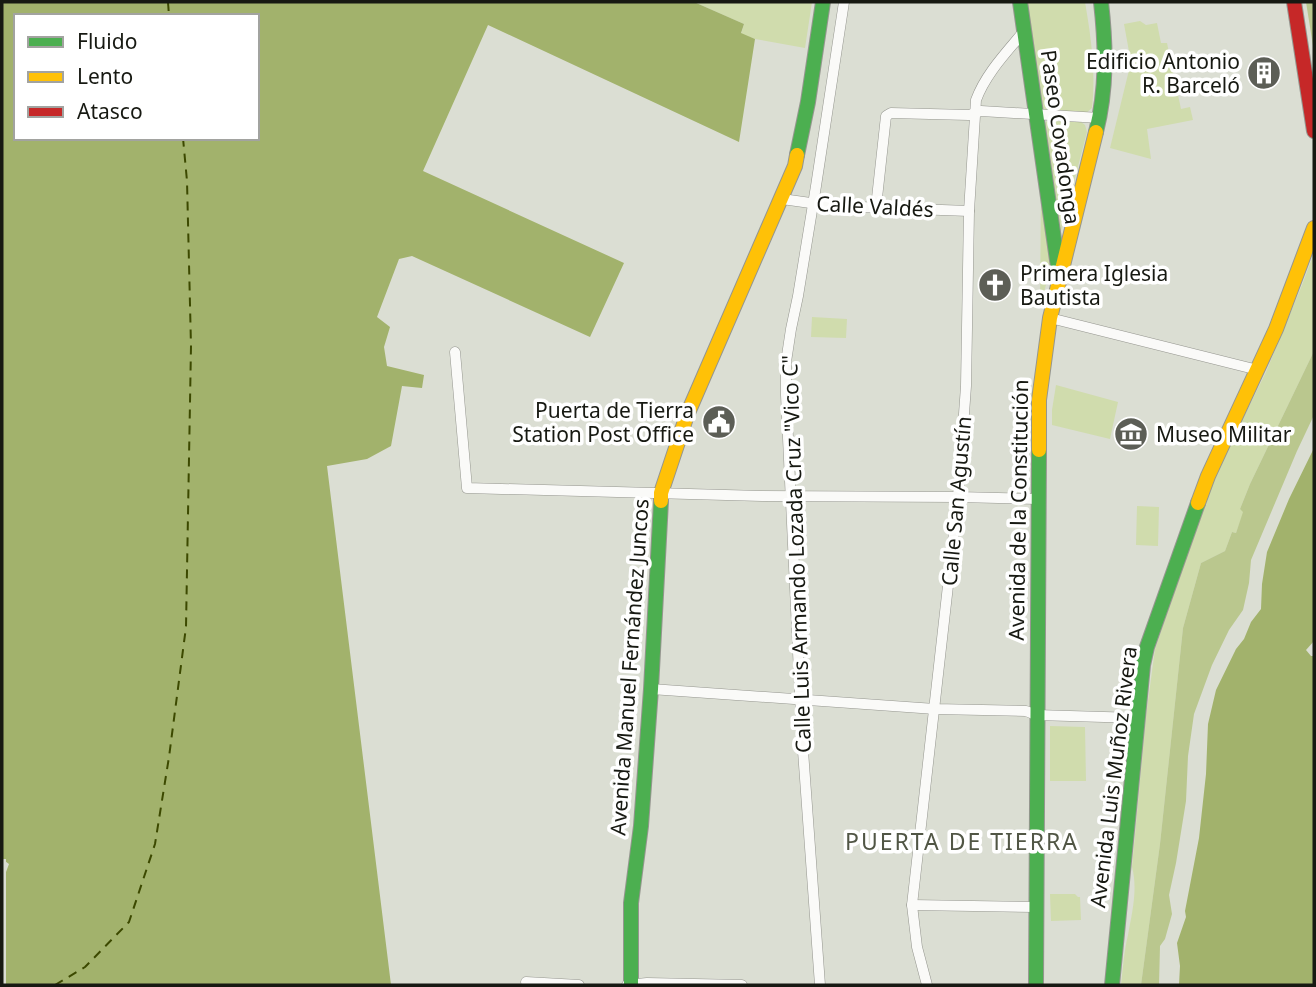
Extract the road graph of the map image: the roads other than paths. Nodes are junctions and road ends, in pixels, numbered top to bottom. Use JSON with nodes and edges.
{"nodes":[{"id":1,"x":824,"y":2,"type":"edge"},
{"id":2,"x":844,"y":2,"type":"edge"},
{"id":3,"x":1020,"y":2,"type":"edge"},
{"id":4,"x":1101,"y":2,"type":"edge"},
{"id":5,"x":1294,"y":2,"type":"edge"},
{"id":6,"x":1025,"y":30,"type":"junction"},
{"id":7,"x":975,"y":113,"type":"junction"},
{"id":8,"x":1037,"y":114,"type":"junction"},
{"id":9,"x":1100,"y":118,"type":"junction"},
{"id":10,"x":1314,"y":131,"type":"edge"},
{"id":11,"x":782,"y":199,"type":"junction"},
{"id":12,"x":813,"y":204,"type":"junction"},
{"id":13,"x":876,"y":207,"type":"junction"},
{"id":14,"x":969,"y":211,"type":"junction"},
{"id":15,"x":1314,"y":228,"type":"edge"},
{"id":16,"x":1060,"y":278,"type":"junction"},
{"id":17,"x":1050,"y":318,"type":"junction"},
{"id":18,"x":455,"y":352,"type":"dead end"},
{"id":19,"x":1258,"y":370,"type":"junction"},
{"id":20,"x":661,"y":493,"type":"junction"},
{"id":21,"x":791,"y":496,"type":"junction"},
{"id":22,"x":958,"y":497,"type":"junction"},
{"id":23,"x":1038,"y":499,"type":"junction"},
{"id":24,"x":651,"y":689,"type":"junction"},
{"id":25,"x":800,"y":700,"type":"junction"},
{"id":26,"x":935,"y":709,"type":"junction"},
{"id":27,"x":1037,"y":715,"type":"junction"},
{"id":28,"x":1138,"y":718,"type":"junction"},
{"id":29,"x":912,"y":905,"type":"junction"},
{"id":30,"x":1035,"y":907,"type":"junction"},
{"id":31,"x":526,"y":982,"type":"dead end"},
{"id":32,"x":541,"y":984,"type":"edge"},
{"id":33,"x":579,"y":985,"type":"edge"},
{"id":34,"x":629,"y":985,"type":"edge"},
{"id":35,"x":742,"y":985,"type":"edge"},
{"id":36,"x":820,"y":985,"type":"edge"},
{"id":37,"x":927,"y":985,"type":"edge"},
{"id":38,"x":1036,"y":985,"type":"edge"},
{"id":39,"x":1111,"y":985,"type":"edge"}],
"edges":[{"from":1,"to":11,"type":"main road","name":"Avenida Manuel Fernández Juncos"},
{"from":2,"to":12,"type":"street","name":"Calle Luis Armando Lozada Cruz \"Vico C\""},
{"from":3,"to":6,"type":"main road","name":"Paseo Covadonga"},
{"from":4,"to":9,"type":"main road","name":"Avenida de la Constitución"},
{"from":5,"to":10,"type":"main road"},
{"from":6,"to":7,"type":"street","name":"Calle San Agustín"},
{"from":6,"to":8,"type":"main road","name":"Paseo Covadonga"},
{"from":7,"to":8,"type":"street"},
{"from":7,"to":13,"type":"street"},
{"from":7,"to":14,"type":"street","name":"Calle San Agustín"},
{"from":8,"to":9,"type":"street"},
{"from":8,"to":16,"type":"main road","name":"Paseo Covadonga"},
{"from":9,"to":16,"type":"main road","name":"Avenida de la Constitución"},
{"from":11,"to":12,"type":"street","name":"Calle Valdés"},
{"from":11,"to":20,"type":"main road","name":"Avenida Manuel Fernández Juncos"},
{"from":12,"to":13,"type":"street","name":"Calle Valdés"},
{"from":12,"to":21,"type":"street","name":"Calle Luis Armando Lozada Cruz \"Vico C\""},
{"from":13,"to":14,"type":"street","name":"Calle Valdés"},
{"from":14,"to":22,"type":"street","name":"Calle San Agustín"},
{"from":15,"to":19,"type":"main road","name":"Avenida Luis Muñoz Rivera"},
{"from":16,"to":17,"type":"main road","name":"Avenida de la Constitución"},
{"from":17,"to":19,"type":"street"},
{"from":17,"to":23,"type":"main road","name":"Avenida de la Constitución"},
{"from":18,"to":20,"type":"street"},
{"from":19,"to":28,"type":"main road","name":"Avenida Luis Muñoz Rivera"},
{"from":20,"to":21,"type":"street"},
{"from":20,"to":24,"type":"main road","name":"Avenida Manuel Fernández Juncos"},
{"from":21,"to":22,"type":"street"},
{"from":21,"to":25,"type":"street","name":"Calle Luis Armando Lozada Cruz \"Vico C\""},
{"from":22,"to":23,"type":"street"},
{"from":22,"to":26,"type":"street","name":"Calle San Agustín"},
{"from":23,"to":27,"type":"main road","name":"Avenida de la Constitución"},
{"from":24,"to":25,"type":"street"},
{"from":24,"to":34,"type":"main road","name":"Avenida Manuel Fernández Juncos"},
{"from":25,"to":26,"type":"street"},
{"from":25,"to":36,"type":"street","name":"Calle Luis Armando Lozada Cruz \"Vico C\""},
{"from":26,"to":27,"type":"street"},
{"from":26,"to":29,"type":"street","name":"Calle San Agustín"},
{"from":27,"to":28,"type":"street"},
{"from":27,"to":30,"type":"main road","name":"Avenida de la Constitución"},
{"from":28,"to":39,"type":"main road","name":"Avenida Luis Muñoz Rivera"},
{"from":29,"to":30,"type":"street"},
{"from":29,"to":37,"type":"street","name":"Calle San Agustín"},
{"from":30,"to":38,"type":"main road","name":"Avenida de la Constitución"},
{"from":31,"to":32,"type":"street"},
{"from":32,"to":33,"type":"street"},
{"from":34,"to":35,"type":"street"}]}
